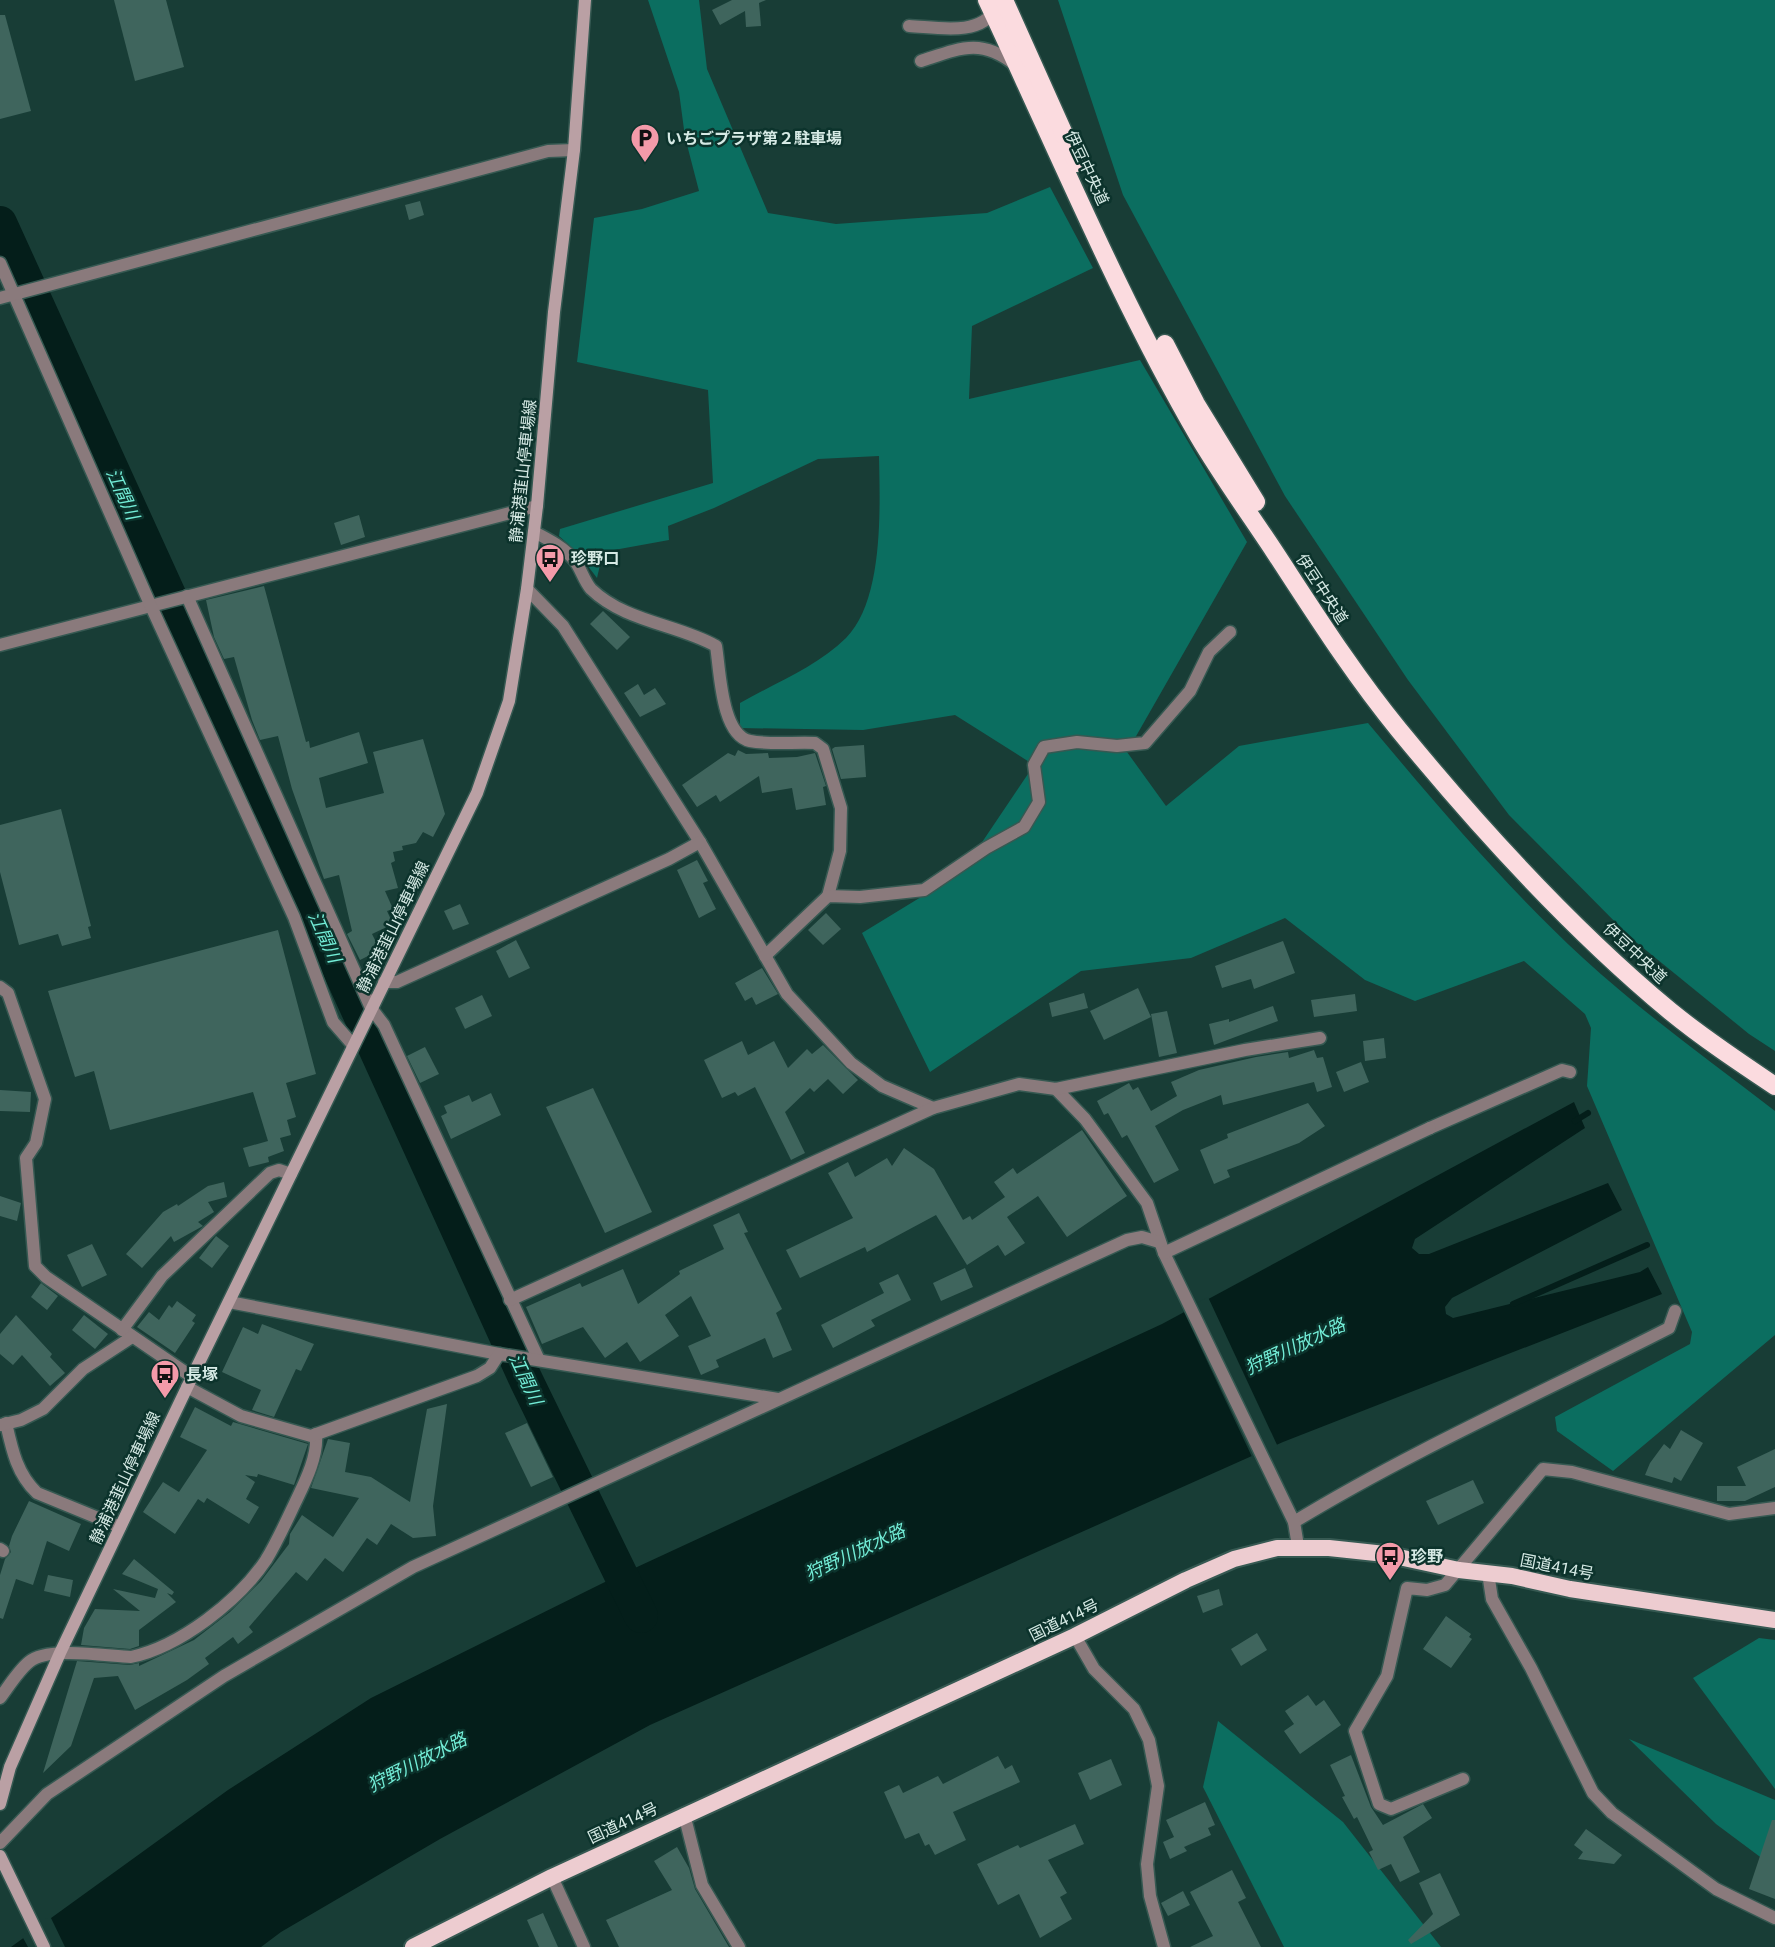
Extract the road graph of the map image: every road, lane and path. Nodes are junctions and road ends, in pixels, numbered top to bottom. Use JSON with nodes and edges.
{"nodes":[{"id":1,"x":585,"y":0,"type":"edge"},
{"id":2,"x":995,"y":3,"type":"edge"},
{"id":3,"x":909,"y":26,"type":"dead end"},
{"id":4,"x":921,"y":61,"type":"dead end"},
{"id":5,"x":1018,"y":67,"type":"junction"},
{"id":6,"x":574,"y":150,"type":"junction"},
{"id":7,"x":0,"y":263,"type":"edge"},
{"id":8,"x":18,"y":292,"type":"junction"},
{"id":9,"x":0,"y":298,"type":"edge"},
{"id":10,"x":537,"y":506,"type":"junction"},
{"id":11,"x":534,"y":532,"type":"junction"},
{"id":12,"x":527,"y":589,"type":"junction"},
{"id":13,"x":183,"y":597,"type":"junction"},
{"id":14,"x":155,"y":603,"type":"junction"},
{"id":15,"x":1230,"y":632,"type":"dead end"},
{"id":16,"x":0,"y":645,"type":"edge"},
{"id":17,"x":700,"y":842,"type":"junction"},
{"id":18,"x":828,"y":896,"type":"junction"},
{"id":19,"x":765,"y":956,"type":"junction"},
{"id":20,"x":384,"y":982,"type":"junction"},
{"id":21,"x":0,"y":987,"type":"edge"},
{"id":22,"x":371,"y":1008,"type":"junction"},
{"id":23,"x":1320,"y":1038,"type":"dead end"},
{"id":24,"x":356,"y":1039,"type":"junction"},
{"id":25,"x":1570,"y":1072,"type":"dead end"},
{"id":26,"x":1775,"y":1074,"type":"edge"},
{"id":27,"x":1775,"y":1086,"type":"edge"},
{"id":28,"x":1056,"y":1089,"type":"junction"},
{"id":29,"x":933,"y":1108,"type":"junction"},
{"id":30,"x":291,"y":1174,"type":"junction"},
{"id":31,"x":1162,"y":1247,"type":"junction"},
{"id":32,"x":510,"y":1300,"type":"junction"},
{"id":33,"x":229,"y":1302,"type":"junction"},
{"id":34,"x":1675,"y":1311,"type":"dead end"},
{"id":35,"x":127,"y":1334,"type":"junction"},
{"id":36,"x":499,"y":1354,"type":"junction"},
{"id":37,"x":535,"y":1360,"type":"junction"},
{"id":38,"x":189,"y":1382,"type":"junction"},
{"id":39,"x":778,"y":1400,"type":"junction"},
{"id":40,"x":3,"y":1424,"type":"edge"},
{"id":41,"x":316,"y":1434,"type":"junction"},
{"id":42,"x":1775,"y":1508,"type":"edge"},
{"id":43,"x":1294,"y":1522,"type":"junction"},
{"id":44,"x":120,"y":1527,"type":"junction"},
{"id":45,"x":1298,"y":1546,"type":"junction"},
{"id":46,"x":1459,"y":1570,"type":"junction"},
{"id":47,"x":1488,"y":1573,"type":"junction"},
{"id":48,"x":1775,"y":1620,"type":"edge"},
{"id":49,"x":1075,"y":1636,"type":"junction"},
{"id":50,"x":60,"y":1653,"type":"junction"},
{"id":51,"x":0,"y":1698,"type":"edge"},
{"id":52,"x":1463,"y":1779,"type":"dead end"},
{"id":53,"x":0,"y":1804,"type":"edge"},
{"id":54,"x":684,"y":1814,"type":"junction"},
{"id":55,"x":0,"y":1843,"type":"edge"},
{"id":56,"x":0,"y":1856,"type":"edge"},
{"id":57,"x":552,"y":1877,"type":"junction"},
{"id":58,"x":1775,"y":1918,"type":"edge"},
{"id":59,"x":44,"y":1947,"type":"edge"},
{"id":60,"x":413,"y":1947,"type":"edge"},
{"id":61,"x":584,"y":1947,"type":"edge"},
{"id":62,"x":739,"y":1947,"type":"edge"},
{"id":63,"x":1164,"y":1947,"type":"edge"}],
"edges":[{"from":1,"to":6,"type":"main road","name":"静浦港韮山停車場線"},
{"from":2,"to":3,"type":"street"},
{"from":2,"to":5,"type":"highway","name":"伊豆中央道"},
{"from":2,"to":26,"type":"highway","name":"伊豆中央道"},
{"from":4,"to":5,"type":"street"},
{"from":5,"to":27,"type":"highway","name":"伊豆中央道"},
{"from":6,"to":8,"type":"street"},
{"from":6,"to":10,"type":"main road","name":"静浦港韮山停車場線"},
{"from":7,"to":8,"type":"street"},
{"from":8,"to":9,"type":"street"},
{"from":8,"to":14,"type":"street"},
{"from":10,"to":11,"type":"main road","name":"静浦港韮山停車場線"},
{"from":10,"to":13,"type":"street"},
{"from":11,"to":12,"type":"main road","name":"静浦港韮山停車場線"},
{"from":11,"to":18,"type":"street"},
{"from":12,"to":17,"type":"street"},
{"from":12,"to":20,"type":"main road","name":"静浦港韮山停車場線"},
{"from":13,"to":14,"type":"street"},
{"from":13,"to":22,"type":"street"},
{"from":14,"to":16,"type":"street"},
{"from":14,"to":24,"type":"street"},
{"from":15,"to":18,"type":"street"},
{"from":17,"to":19,"type":"street"},
{"from":17,"to":20,"type":"street"},
{"from":18,"to":19,"type":"street"},
{"from":19,"to":29,"type":"street"},
{"from":20,"to":22,"type":"main road","name":"静浦港韮山停車場線"},
{"from":21,"to":35,"type":"street"},
{"from":22,"to":24,"type":"main road","name":"静浦港韮山停車場線"},
{"from":22,"to":32,"type":"street"},
{"from":23,"to":28,"type":"street"},
{"from":24,"to":30,"type":"main road","name":"静浦港韮山停車場線"},
{"from":25,"to":31,"type":"street"},
{"from":28,"to":29,"type":"street"},
{"from":28,"to":31,"type":"street"},
{"from":29,"to":32,"type":"street"},
{"from":30,"to":33,"type":"main road","name":"静浦港韮山停車場線"},
{"from":30,"to":35,"type":"street"},
{"from":31,"to":39,"type":"street"},
{"from":31,"to":43,"type":"street"},
{"from":32,"to":37,"type":"street"},
{"from":33,"to":36,"type":"street"},
{"from":33,"to":38,"type":"main road","name":"静浦港韮山停車場線"},
{"from":34,"to":43,"type":"street"},
{"from":35,"to":38,"type":"street"},
{"from":35,"to":40,"type":"street"},
{"from":36,"to":37,"type":"street"},
{"from":36,"to":41,"type":"street"},
{"from":37,"to":39,"type":"street"},
{"from":38,"to":41,"type":"street"},
{"from":38,"to":44,"type":"main road","name":"静浦港韮山停車場線"},
{"from":39,"to":55,"type":"street"},
{"from":40,"to":44,"type":"street"},
{"from":41,"to":50,"type":"street"},
{"from":42,"to":46,"type":"street"},
{"from":43,"to":45,"type":"street"},
{"from":44,"to":50,"type":"main road","name":"静浦港韮山停車場線"},
{"from":45,"to":46,"type":"highway","name":"国道414号"},
{"from":45,"to":49,"type":"highway","name":"国道414号"},
{"from":46,"to":47,"type":"highway","name":"国道414号"},
{"from":46,"to":52,"type":"street"},
{"from":47,"to":48,"type":"highway","name":"国道414号"},
{"from":47,"to":58,"type":"street"},
{"from":49,"to":54,"type":"highway","name":"国道414号"},
{"from":49,"to":63,"type":"street"},
{"from":50,"to":51,"type":"street"},
{"from":50,"to":53,"type":"main road","name":"静浦港韮山停車場線"},
{"from":54,"to":57,"type":"highway","name":"国道414号"},
{"from":54,"to":62,"type":"street"},
{"from":56,"to":59,"type":"main road"},
{"from":57,"to":60,"type":"highway","name":"国道414号"},
{"from":57,"to":61,"type":"street"}]}
